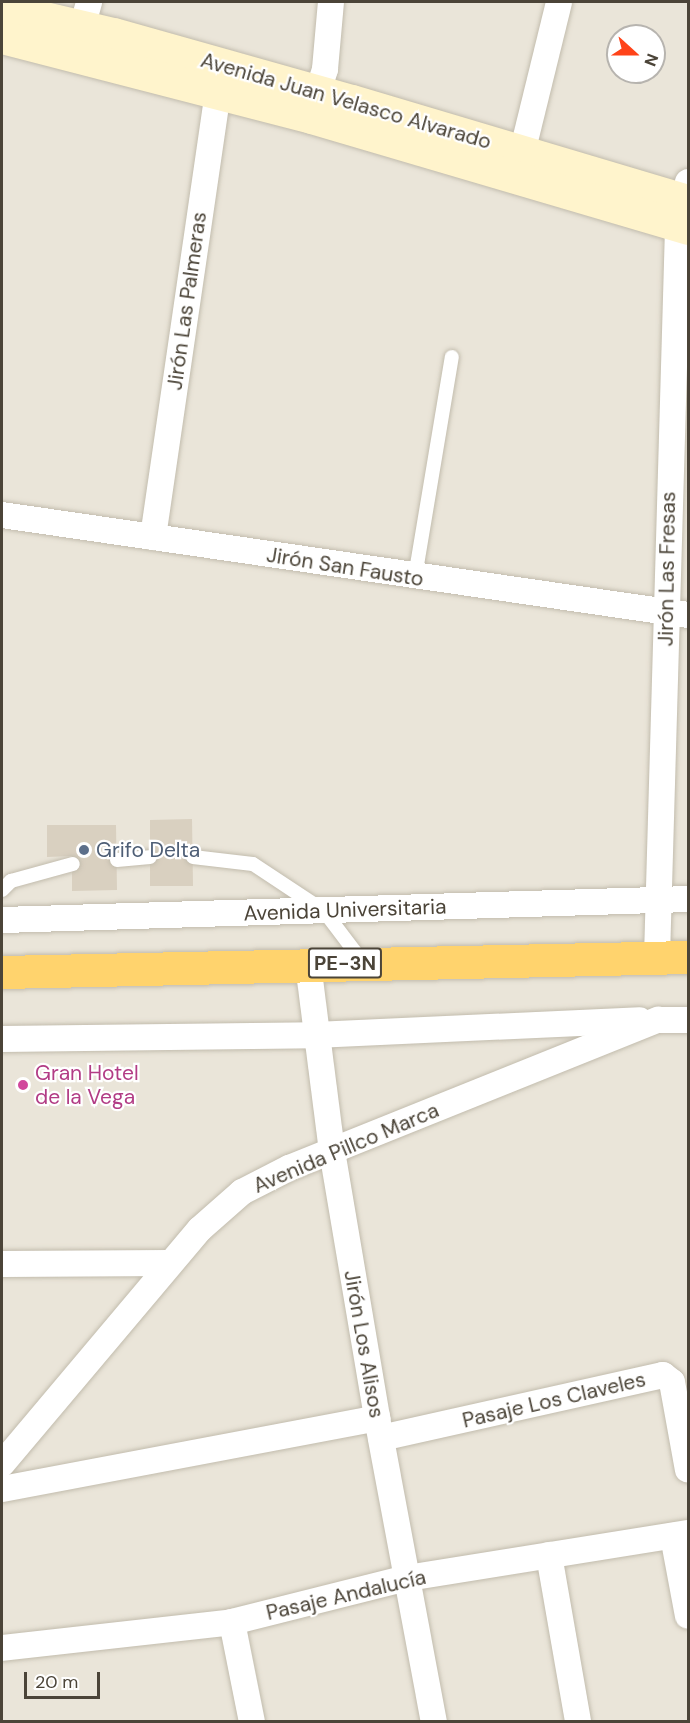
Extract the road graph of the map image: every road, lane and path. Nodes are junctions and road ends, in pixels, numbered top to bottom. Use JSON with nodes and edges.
{"nodes":[{"id":1,"x":331,"y":2,"type":"edge"},
{"id":2,"x":559,"y":2,"type":"edge"},
{"id":3,"x":2,"y":8,"type":"edge"},
{"id":4,"x":86,"y":14,"type":"edge"},
{"id":5,"x":2,"y":37,"type":"edge"},
{"id":6,"x":219,"y":79,"type":"junction"},
{"id":7,"x":318,"y":91,"type":"junction"},
{"id":8,"x":522,"y":153,"type":"junction"},
{"id":9,"x":685,"y":208,"type":"edge"},
{"id":10,"x":452,"y":357,"type":"dead end"},
{"id":11,"x":679,"y":435,"type":"edge"},
{"id":12,"x":2,"y":515,"type":"edge"},
{"id":13,"x":153,"y":537,"type":"junction"},
{"id":14,"x":415,"y":578,"type":"junction"},
{"id":15,"x":678,"y":614,"type":"edge"},
{"id":16,"x":150,"y":857,"type":"dead end"},
{"id":17,"x":193,"y":857,"type":"dead end"},
{"id":18,"x":117,"y":860,"type":"dead end"},
{"id":19,"x":73,"y":864,"type":"dead end"},
{"id":20,"x":2,"y":890,"type":"edge"},
{"id":21,"x":659,"y":899,"type":"junction"},
{"id":22,"x":688,"y":899,"type":"edge"},
{"id":23,"x":324,"y":911,"type":"junction"},
{"id":24,"x":2,"y":920,"type":"edge"},
{"id":25,"x":673,"y":957,"type":"edge"},
{"id":26,"x":363,"y":962,"type":"junction"},
{"id":27,"x":308,"y":964,"type":"junction"},
{"id":28,"x":2,"y":972,"type":"edge"},
{"id":29,"x":658,"y":1020,"type":"junction"},
{"id":30,"x":688,"y":1020,"type":"edge"},
{"id":31,"x":315,"y":1035,"type":"junction"},
{"id":32,"x":2,"y":1039,"type":"edge"},
{"id":33,"x":332,"y":1151,"type":"junction"},
{"id":34,"x":171,"y":1263,"type":"junction"},
{"id":35,"x":2,"y":1264,"type":"edge"},
{"id":36,"x":379,"y":1428,"type":"junction"},
{"id":37,"x":2,"y":1464,"type":"edge"},
{"id":38,"x":688,"y":1470,"type":"edge"},
{"id":39,"x":2,"y":1489,"type":"edge"},
{"id":40,"x":681,"y":1534,"type":"edge"},
{"id":41,"x":549,"y":1556,"type":"junction"},
{"id":42,"x":407,"y":1578,"type":"junction"},
{"id":43,"x":688,"y":1616,"type":"edge"},
{"id":44,"x":232,"y":1622,"type":"junction"},
{"id":45,"x":2,"y":1648,"type":"edge"},
{"id":46,"x":252,"y":1722,"type":"edge"},
{"id":47,"x":434,"y":1722,"type":"edge"},
{"id":48,"x":578,"y":1722,"type":"edge"}],
"edges":[{"from":1,"to":7,"type":"street"},
{"from":2,"to":8,"type":"street"},
{"from":3,"to":4,"type":"street","name":"Avenida Juan Velasco Alvarado"},
{"from":4,"to":6,"type":"street","name":"Avenida Juan Velasco Alvarado"},
{"from":5,"to":6,"type":"street","name":"Avenida Juan Velasco Alvarado"},
{"from":6,"to":7,"type":"street","name":"Avenida Juan Velasco Alvarado"},
{"from":6,"to":9,"type":"street","name":"Avenida Juan Velasco Alvarado"},
{"from":6,"to":13,"type":"street","name":"Jirón Las Palmeras"},
{"from":7,"to":8,"type":"street","name":"Avenida Juan Velasco Alvarado"},
{"from":8,"to":9,"type":"street","name":"Avenida Juan Velasco Alvarado"},
{"from":9,"to":11,"type":"street","name":"Jirón Las Fresas"},
{"from":10,"to":14,"type":"lane"},
{"from":11,"to":15,"type":"street","name":"Jirón Las Fresas"},
{"from":12,"to":13,"type":"street","name":"Jirón San Fausto"},
{"from":13,"to":14,"type":"street","name":"Jirón San Fausto"},
{"from":14,"to":15,"type":"street","name":"Jirón San Fausto"},
{"from":15,"to":21,"type":"street","name":"Jirón Las Fresas"},
{"from":16,"to":18,"type":"lane"},
{"from":17,"to":23,"type":"lane"},
{"from":19,"to":20,"type":"lane"},
{"from":21,"to":22,"type":"street","name":"Avenida Universitaria"},
{"from":21,"to":23,"type":"street","name":"Avenida Universitaria"},
{"from":21,"to":25,"type":"street","name":"Jirón Las Fresas"},
{"from":23,"to":24,"type":"street","name":"Avenida Universitaria"},
{"from":23,"to":26,"type":"lane"},
{"from":25,"to":26,"type":"highway","number":"PE-3N"},
{"from":26,"to":27,"type":"highway","number":"PE-3N"},
{"from":27,"to":28,"type":"highway","number":"PE-3N"},
{"from":27,"to":31,"type":"street","name":"Jirón Los Alisos"},
{"from":29,"to":30,"type":"street","name":"Avenida Pillco Marca"},
{"from":29,"to":31,"type":"street"},
{"from":29,"to":33,"type":"street","name":"Avenida Pillco Marca"},
{"from":31,"to":32,"type":"street"},
{"from":31,"to":33,"type":"street","name":"Jirón Los Alisos"},
{"from":33,"to":34,"type":"street","name":"Avenida Pillco Marca"},
{"from":33,"to":36,"type":"street","name":"Jirón Los Alisos"},
{"from":34,"to":35,"type":"street"},
{"from":34,"to":37,"type":"street","name":"Avenida Pillco Marca"},
{"from":36,"to":38,"type":"street","name":"Pasaje Los Claveles"},
{"from":36,"to":39,"type":"street","name":"Pasaje Los Claveles"},
{"from":36,"to":42,"type":"street","name":"Jirón Los Alisos"},
{"from":40,"to":41,"type":"street","name":"Pasaje Andalucía"},
{"from":40,"to":43,"type":"street"},
{"from":41,"to":42,"type":"street","name":"Pasaje Andalucía"},
{"from":41,"to":48,"type":"street"},
{"from":42,"to":44,"type":"street","name":"Pasaje Andalucía"},
{"from":42,"to":47,"type":"street","name":"Jirón Los Alisos"},
{"from":44,"to":45,"type":"street","name":"Pasaje Andalucía"},
{"from":44,"to":46,"type":"street"}]}
